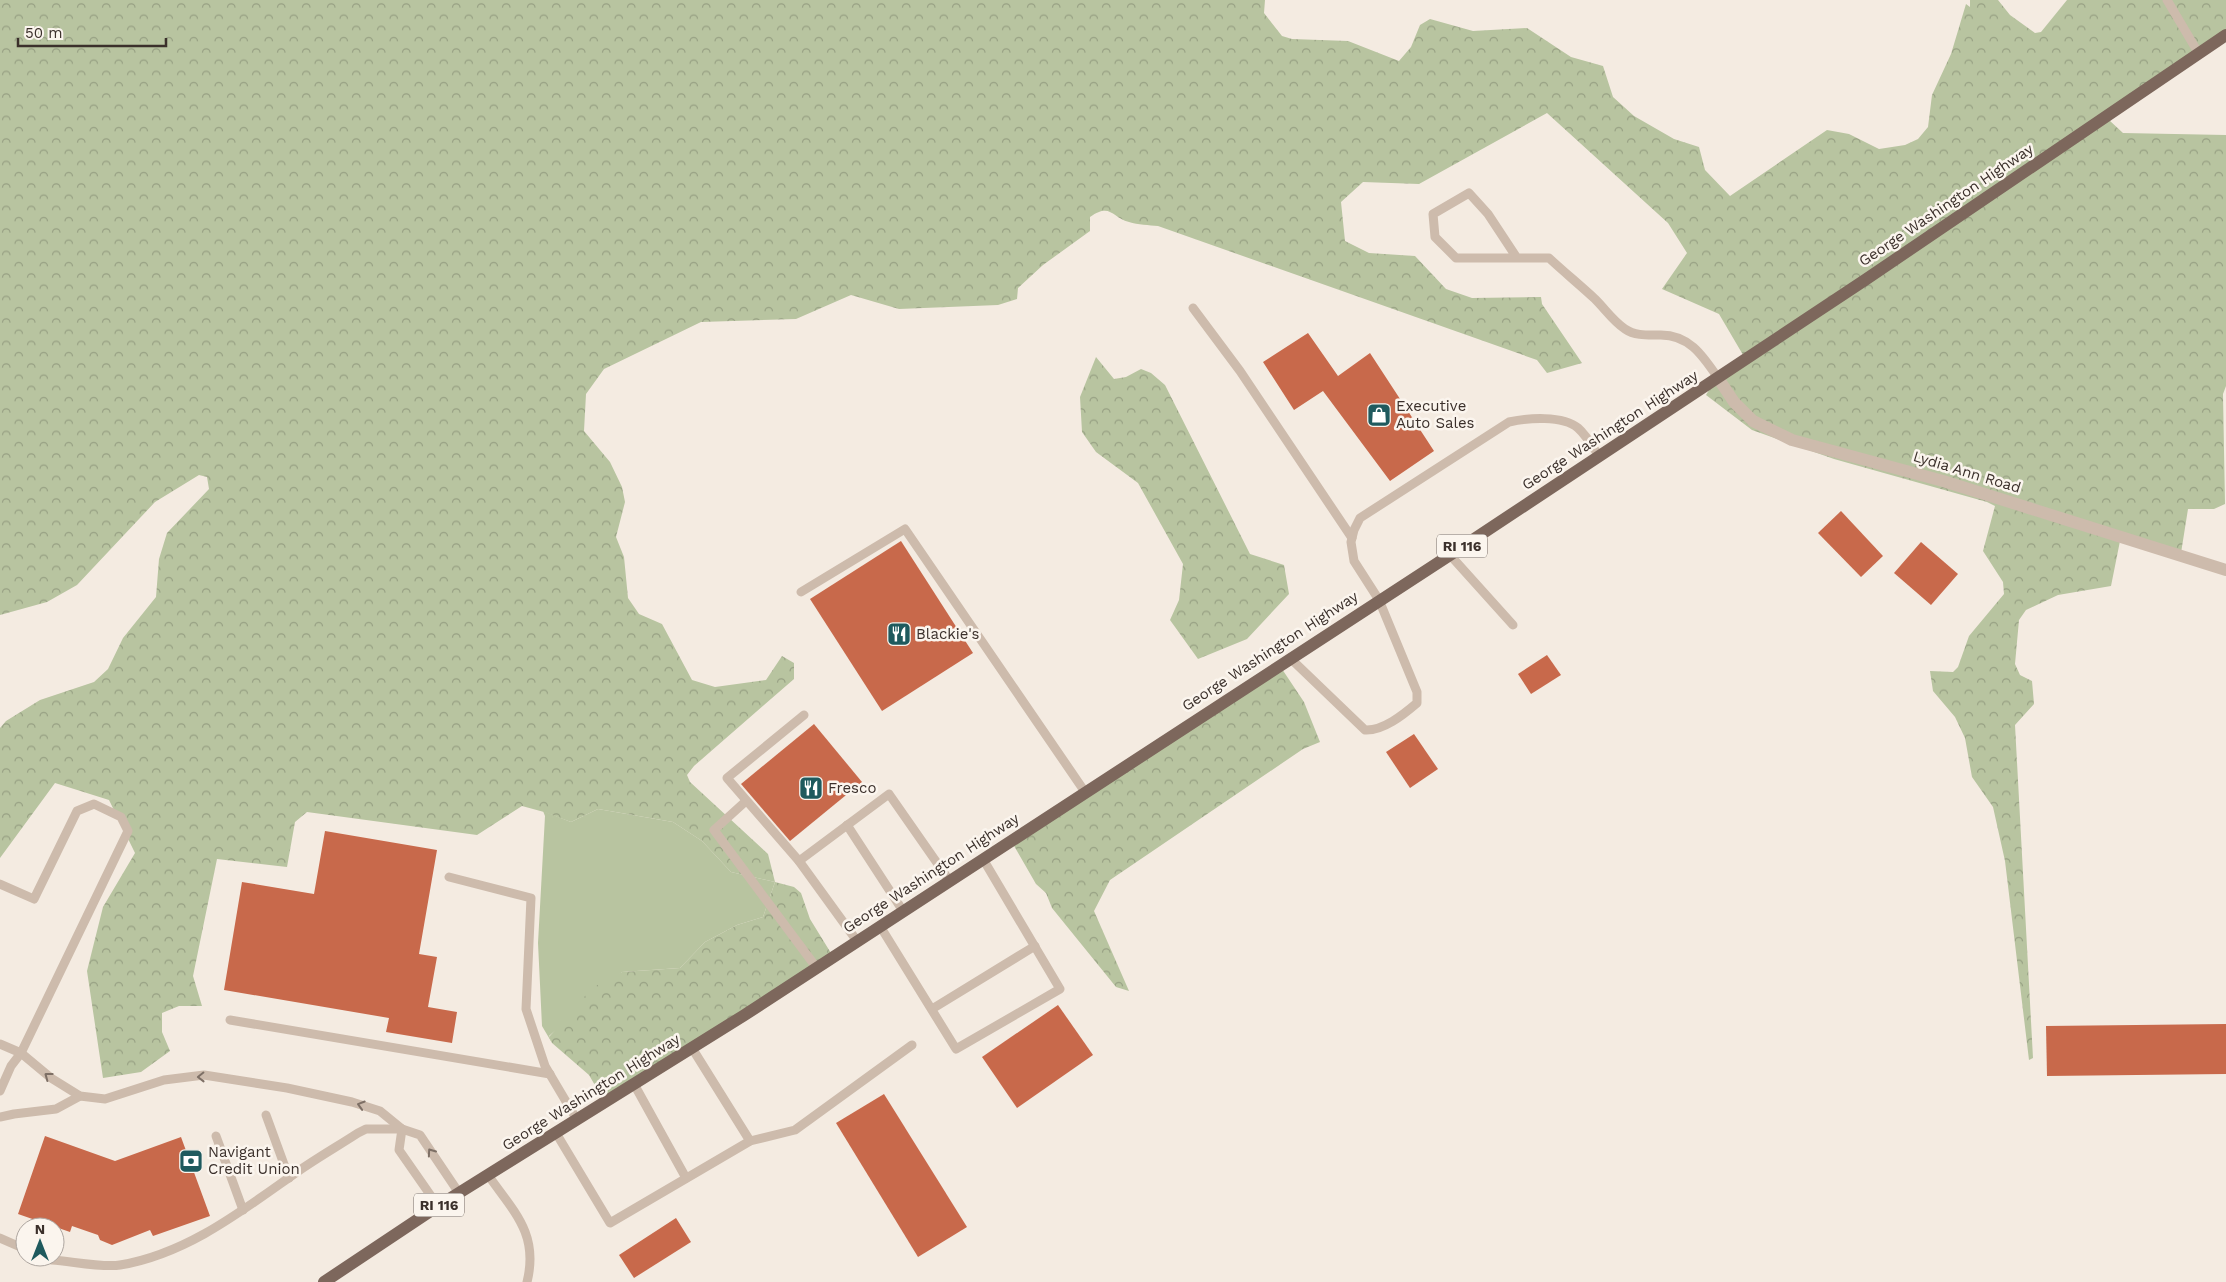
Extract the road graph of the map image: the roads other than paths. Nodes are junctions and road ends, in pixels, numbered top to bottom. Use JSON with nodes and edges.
{"nodes":[{"id":1,"x":2167,"y":0,"type":"edge"},
{"id":2,"x":2226,"y":36,"type":"edge"},
{"id":3,"x":2199,"y":54,"type":"junction"},
{"id":4,"x":1517,"y":258,"type":"junction"},
{"id":5,"x":1193,"y":308,"type":"dead end"},
{"id":6,"x":1718,"y":378,"type":"junction"},
{"id":7,"x":1600,"y":456,"type":"junction"},
{"id":8,"x":1352,"y":538,"type":"junction"},
{"id":9,"x":1450,"y":555,"type":"junction"},
{"id":10,"x":2226,"y":570,"type":"edge"},
{"id":11,"x":801,"y":592,"type":"dead end"},
{"id":12,"x":1379,"y":600,"type":"junction"},
{"id":13,"x":1513,"y":625,"type":"dead end"},
{"id":14,"x":1290,"y":658,"type":"junction"},
{"id":15,"x":804,"y":714,"type":"dead end"},
{"id":16,"x":1085,"y":792,"type":"junction"},
{"id":17,"x":746,"y":801,"type":"junction"},
{"id":18,"x":847,"y":825,"type":"junction"},
{"id":19,"x":983,"y":859,"type":"junction"},
{"id":20,"x":799,"y":861,"type":"junction"},
{"id":21,"x":449,"y":877,"type":"dead end"},
{"id":22,"x":949,"y":880,"type":"junction"},
{"id":23,"x":0,"y":884,"type":"edge"},
{"id":24,"x":903,"y":911,"type":"junction"},
{"id":25,"x":880,"y":926,"type":"junction"},
{"id":26,"x":857,"y":941,"type":"junction"},
{"id":27,"x":1035,"y":946,"type":"junction"},
{"id":28,"x":816,"y":968,"type":"junction"},
{"id":29,"x":932,"y":1009,"type":"junction"},
{"id":30,"x":230,"y":1020,"type":"dead end"},
{"id":31,"x":0,"y":1044,"type":"edge"},
{"id":32,"x":912,"y":1046,"type":"dead end"},
{"id":33,"x":692,"y":1048,"type":"junction"},
{"id":34,"x":21,"y":1053,"type":"junction"},
{"id":35,"x":550,"y":1074,"type":"junction"},
{"id":36,"x":634,"y":1084,"type":"junction"},
{"id":37,"x":0,"y":1091,"type":"edge"},
{"id":38,"x":80,"y":1096,"type":"junction"},
{"id":39,"x":266,"y":1114,"type":"dead end"},
{"id":40,"x":0,"y":1117,"type":"edge"},
{"id":41,"x":577,"y":1120,"type":"junction"},
{"id":42,"x":402,"y":1129,"type":"junction"},
{"id":43,"x":556,"y":1133,"type":"junction"},
{"id":44,"x":216,"y":1136,"type":"dead end"},
{"id":45,"x":750,"y":1140,"type":"junction"},
{"id":46,"x":488,"y":1175,"type":"junction"},
{"id":47,"x":289,"y":1178,"type":"junction"},
{"id":48,"x":686,"y":1178,"type":"junction"},
{"id":49,"x":459,"y":1192,"type":"junction"},
{"id":50,"x":438,"y":1206,"type":"junction"},
{"id":51,"x":243,"y":1210,"type":"junction"},
{"id":52,"x":0,"y":1238,"type":"edge"},
{"id":53,"x":15,"y":1245,"type":"edge"},
{"id":54,"x":65,"y":1261,"type":"edge"},
{"id":55,"x":324,"y":1282,"type":"edge"},
{"id":56,"x":527,"y":1282,"type":"edge"}],
"edges":[{"from":1,"to":3,"type":"lane"},
{"from":2,"to":3,"type":"main road","name":"George Washington Highway","number":"RI 116"},
{"from":3,"to":6,"type":"main road","name":"George Washington Highway","number":"RI 116"},
{"from":4,"to":4,"type":"lane"},
{"from":4,"to":6,"type":"lane"},
{"from":5,"to":8,"type":"lane"},
{"from":6,"to":7,"type":"main road","name":"George Washington Highway","number":"RI 116"},
{"from":6,"to":10,"type":"street","name":"Lydia Ann Road"},
{"from":7,"to":8,"type":"lane"},
{"from":7,"to":9,"type":"main road","name":"George Washington Highway","number":"RI 116"},
{"from":8,"to":12,"type":"lane"},
{"from":9,"to":12,"type":"main road","name":"George Washington Highway","number":"RI 116"},
{"from":9,"to":13,"type":"lane"},
{"from":11,"to":16,"type":"lane"},
{"from":12,"to":14,"type":"main road","name":"George Washington Highway","number":"RI 116"},
{"from":12,"to":14,"type":"lane"},
{"from":14,"to":16,"type":"main road","name":"George Washington Highway","number":"RI 116"},
{"from":15,"to":17,"type":"lane"},
{"from":16,"to":19,"type":"main road","name":"George Washington Highway","number":"RI 116"},
{"from":17,"to":20,"type":"lane"},
{"from":17,"to":28,"type":"lane"},
{"from":18,"to":20,"type":"lane"},
{"from":18,"to":22,"type":"lane"},
{"from":18,"to":24,"type":"lane"},
{"from":19,"to":22,"type":"main road","name":"George Washington Highway","number":"RI 116"},
{"from":19,"to":27,"type":"lane"},
{"from":20,"to":26,"type":"lane"},
{"from":21,"to":35,"type":"lane"},
{"from":22,"to":24,"type":"main road","name":"George Washington Highway","number":"RI 116"},
{"from":23,"to":34,"type":"lane"},
{"from":24,"to":25,"type":"main road","name":"George Washington Highway","number":"RI 116"},
{"from":25,"to":26,"type":"main road","name":"George Washington Highway","number":"RI 116"},
{"from":25,"to":29,"type":"lane"},
{"from":26,"to":28,"type":"main road","name":"George Washington Highway","number":"RI 116"},
{"from":27,"to":29,"type":"lane"},
{"from":27,"to":29,"type":"lane"},
{"from":28,"to":33,"type":"main road","name":"George Washington Highway","number":"RI 116"},
{"from":30,"to":35,"type":"lane"},
{"from":31,"to":34,"type":"lane"},
{"from":32,"to":45,"type":"lane"},
{"from":33,"to":36,"type":"main road","name":"George Washington Highway","number":"RI 116"},
{"from":33,"to":45,"type":"lane"},
{"from":34,"to":37,"type":"lane"},
{"from":38,"to":34,"type":"lane","one_way":true},
{"from":35,"to":41,"type":"lane"},
{"from":36,"to":41,"type":"main road","name":"George Washington Highway","number":"RI 116"},
{"from":36,"to":48,"type":"lane"},
{"from":38,"to":40,"type":"lane"},
{"from":42,"to":38,"type":"lane","one_way":true},
{"from":39,"to":47,"type":"lane"},
{"from":41,"to":43,"type":"main road","name":"George Washington Highway","number":"RI 116"},
{"from":42,"to":47,"type":"lane"},
{"from":49,"to":42,"type":"lane","one_way":true},
{"from":42,"to":50,"type":"lane"},
{"from":43,"to":46,"type":"main road","name":"George Washington Highway","number":"RI 116"},
{"from":43,"to":48,"type":"lane"},
{"from":44,"to":51,"type":"lane"},
{"from":45,"to":48,"type":"lane"},
{"from":46,"to":49,"type":"main road","name":"George Washington Highway","number":"RI 116"},
{"from":46,"to":56,"type":"lane"},
{"from":47,"to":51,"type":"lane"},
{"from":49,"to":50,"type":"main road","name":"George Washington Highway","number":"RI 116"},
{"from":50,"to":55,"type":"main road","name":"George Washington Highway","number":"RI 116"},
{"from":51,"to":54,"type":"lane"},
{"from":52,"to":53,"type":"lane"}]}
